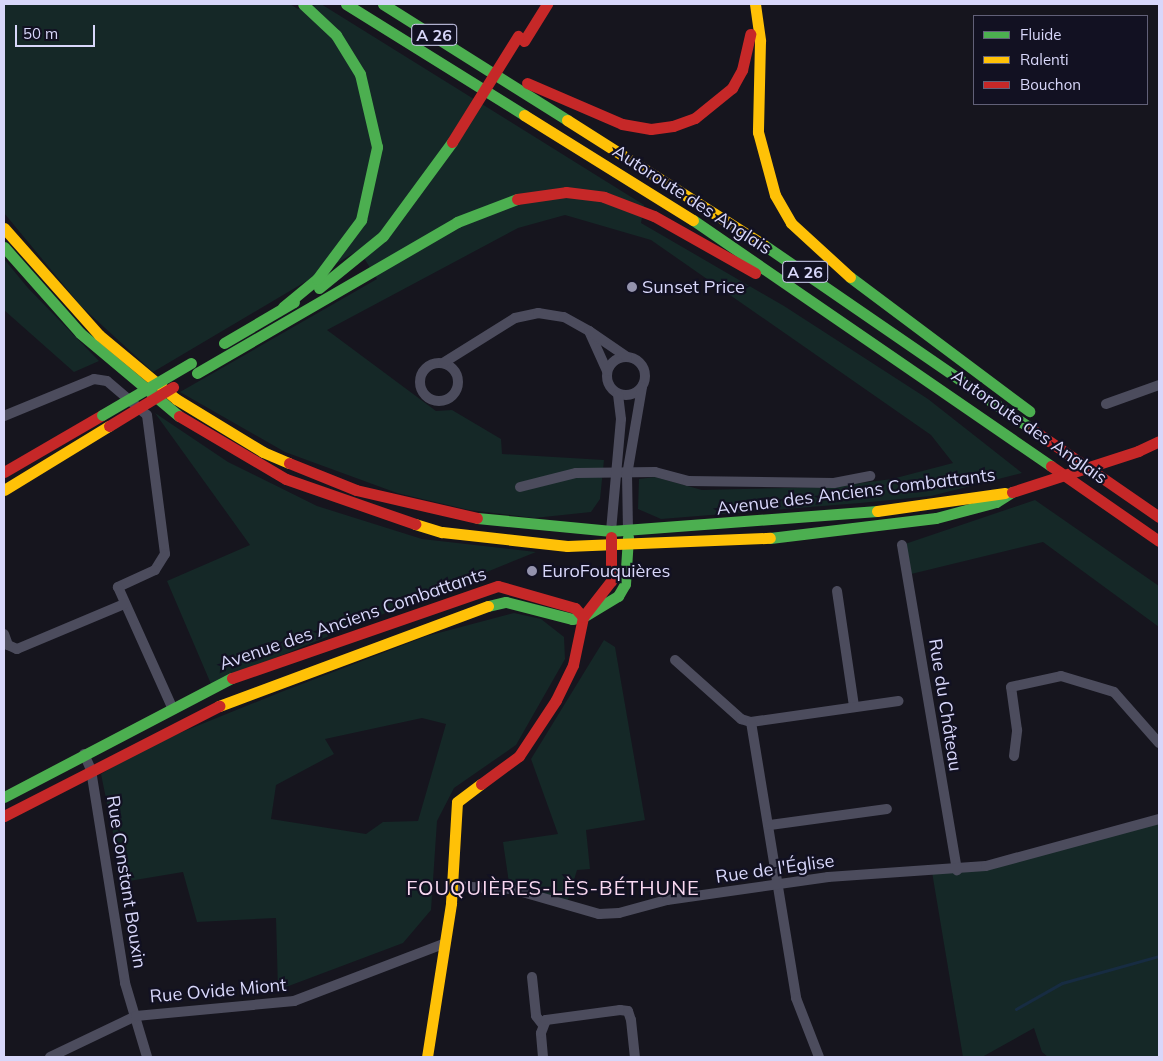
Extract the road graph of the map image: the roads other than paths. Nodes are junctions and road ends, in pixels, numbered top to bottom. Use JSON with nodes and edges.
{"nodes":[{"id":1,"x":303,"y":4,"type":"edge"},
{"id":2,"x":346,"y":4,"type":"edge"},
{"id":3,"x":383,"y":4,"type":"edge"},
{"id":4,"x":537,"y":4,"type":"edge"},
{"id":5,"x":547,"y":4,"type":"edge"},
{"id":6,"x":745,"y":4,"type":"edge"},
{"id":7,"x":754,"y":4,"type":"edge"},
{"id":8,"x":521,"y":38,"type":"junction"},
{"id":9,"x":484,"y":66,"type":"junction"},
{"id":10,"x":455,"y":144,"type":"junction"},
{"id":11,"x":4,"y":228,"type":"edge"},
{"id":12,"x":4,"y":247,"type":"edge"},
{"id":13,"x":284,"y":307,"type":"junction"},
{"id":14,"x":295,"y":315,"type":"junction"},
{"id":15,"x":589,"y":331,"type":"junction"},
{"id":16,"x":874,"y":340,"type":"junction"},
{"id":17,"x":627,"y":357,"type":"junction"},
{"id":18,"x":443,"y":363,"type":"dead end"},
{"id":19,"x":194,"y":368,"type":"junction"},
{"id":20,"x":607,"y":371,"type":"junction"},
{"id":21,"x":1159,"y":385,"type":"edge"},
{"id":22,"x":642,"y":387,"type":"junction"},
{"id":23,"x":618,"y":394,"type":"junction"},
{"id":24,"x":1106,"y":404,"type":"dead end"},
{"id":25,"x":4,"y":416,"type":"edge"},
{"id":26,"x":1159,"y":441,"type":"edge"},
{"id":27,"x":4,"y":472,"type":"edge"},
{"id":28,"x":614,"y":475,"type":"junction"},
{"id":29,"x":626,"y":475,"type":"junction"},
{"id":30,"x":870,"y":476,"type":"dead end"},
{"id":31,"x":520,"y":487,"type":"dead end"},
{"id":32,"x":1119,"y":488,"type":"junction"},
{"id":33,"x":4,"y":490,"type":"edge"},
{"id":34,"x":1012,"y":492,"type":"junction"},
{"id":35,"x":1159,"y":517,"type":"edge"},
{"id":36,"x":628,"y":531,"type":"junction"},
{"id":37,"x":611,"y":532,"type":"junction"},
{"id":38,"x":1159,"y":541,"type":"edge"},
{"id":39,"x":902,"y":545,"type":"dead end"},
{"id":40,"x":611,"y":546,"type":"junction"},
{"id":41,"x":629,"y":546,"type":"junction"},
{"id":42,"x":837,"y":591,"type":"dead end"},
{"id":43,"x":124,"y":604,"type":"junction"},
{"id":44,"x":583,"y":617,"type":"junction"},
{"id":45,"x":4,"y":634,"type":"edge"},
{"id":46,"x":675,"y":660,"type":"dead end"},
{"id":47,"x":899,"y":701,"type":"dead end"},
{"id":48,"x":854,"y":706,"type":"junction"},
{"id":49,"x":172,"y":707,"type":"junction"},
{"id":50,"x":751,"y":722,"type":"junction"},
{"id":51,"x":1159,"y":743,"type":"edge"},
{"id":52,"x":84,"y":754,"type":"junction"},
{"id":53,"x":1014,"y":756,"type":"dead end"},
{"id":54,"x":91,"y":770,"type":"junction"},
{"id":55,"x":4,"y":797,"type":"edge"},
{"id":56,"x":887,"y":808,"type":"dead end"},
{"id":57,"x":4,"y":816,"type":"edge"},
{"id":58,"x":1159,"y":819,"type":"edge"},
{"id":59,"x":770,"y":825,"type":"junction"},
{"id":60,"x":957,"y":870,"type":"junction"},
{"id":61,"x":778,"y":884,"type":"junction"},
{"id":62,"x":452,"y":886,"type":"junction"},
{"id":63,"x":444,"y":944,"type":"junction"},
{"id":64,"x":532,"y":977,"type":"dead end"},
{"id":65,"x":136,"y":1016,"type":"junction"},
{"id":66,"x":543,"y":1025,"type":"junction"},
{"id":67,"x":50,"y":1057,"type":"edge"},
{"id":68,"x":148,"y":1057,"type":"edge"},
{"id":69,"x":427,"y":1057,"type":"edge"},
{"id":70,"x":544,"y":1057,"type":"edge"},
{"id":71,"x":636,"y":1057,"type":"edge"},
{"id":72,"x":819,"y":1057,"type":"edge"}],
"edges":[{"from":1,"to":13,"type":"main road"},
{"from":2,"to":16,"type":"main road","name":"Autoroute des Anglais","number":"A 26"},
{"from":3,"to":9,"type":"main road","name":"Autoroute des Anglais","number":"A 26"},
{"from":4,"to":8,"type":"main road"},
{"from":5,"to":8,"type":"main road"},
{"from":6,"to":9,"type":"main road"},
{"from":7,"to":32,"type":"main road"},
{"from":8,"to":10,"type":"main road"},
{"from":9,"to":32,"type":"main road","name":"Autoroute des Anglais","number":"A 26"},
{"from":10,"to":13,"type":"main road"},
{"from":10,"to":14,"type":"main road"},
{"from":11,"to":37,"type":"main road","name":"Avenue des Anciens Combattants"},
{"from":12,"to":40,"type":"main road","name":"Avenue des Anciens Combattants"},
{"from":13,"to":19,"type":"main road"},
{"from":14,"to":16,"type":"main road"},
{"from":14,"to":19,"type":"main road"},
{"from":15,"to":17,"type":"street"},
{"from":15,"to":18,"type":"street"},
{"from":15,"to":20,"type":"street"},
{"from":16,"to":38,"type":"main road","name":"Autoroute des Anglais","number":"A 26"},
{"from":17,"to":20,"type":"street"},
{"from":17,"to":22,"type":"street"},
{"from":19,"to":27,"type":"main road","bridge":true},
{"from":19,"to":33,"type":"main road","bridge":true},
{"from":20,"to":23,"type":"street"},
{"from":21,"to":24,"type":"street"},
{"from":22,"to":23,"type":"street"},
{"from":22,"to":29,"type":"street"},
{"from":23,"to":28,"type":"street"},
{"from":25,"to":43,"type":"street"},
{"from":26,"to":34,"type":"main road","bridge":true},
{"from":28,"to":29,"type":"street"},
{"from":28,"to":31,"type":"street"},
{"from":28,"to":37,"type":"street"},
{"from":29,"to":30,"type":"street"},
{"from":29,"to":36,"type":"street"},
{"from":32,"to":35,"type":"main road","name":"Autoroute des Anglais","number":"A 26"},
{"from":34,"to":36,"type":"main road","name":"Avenue des Anciens Combattants"},
{"from":34,"to":41,"type":"main road","name":"Avenue des Anciens Combattants"},
{"from":36,"to":37,"type":"main road","name":"Avenue des Anciens Combattants"},
{"from":36,"to":41,"type":"main road"},
{"from":37,"to":40,"type":"main road"},
{"from":39,"to":60,"type":"street","name":"Rue du Château"},
{"from":40,"to":41,"type":"main road","name":"Avenue des Anciens Combattants"},
{"from":40,"to":44,"type":"main road"},
{"from":41,"to":44,"type":"main road"},
{"from":42,"to":48,"type":"street"},
{"from":43,"to":45,"type":"street"},
{"from":43,"to":49,"type":"street"},
{"from":44,"to":49,"type":"main road","name":"Avenue des Anciens Combattants"},
{"from":44,"to":54,"type":"main road","name":"Avenue des Anciens Combattants"},
{"from":44,"to":62,"type":"main road"},
{"from":46,"to":50,"type":"street"},
{"from":47,"to":48,"type":"street"},
{"from":48,"to":50,"type":"street"},
{"from":49,"to":52,"type":"main road","name":"Avenue des Anciens Combattants"},
{"from":50,"to":59,"type":"street"},
{"from":51,"to":53,"type":"street"},
{"from":52,"to":54,"type":"street","name":"Rue Constant Bouxin"},
{"from":52,"to":55,"type":"main road","name":"Avenue des Anciens Combattants"},
{"from":54,"to":57,"type":"main road","name":"Avenue des Anciens Combattants"},
{"from":54,"to":65,"type":"street","name":"Rue Constant Bouxin"},
{"from":56,"to":59,"type":"street"},
{"from":58,"to":60,"type":"street","name":"Rue de l'Église"},
{"from":59,"to":61,"type":"street"},
{"from":60,"to":61,"type":"street","name":"Rue de l'Église"},
{"from":61,"to":62,"type":"street","name":"Rue de l'Église"},
{"from":61,"to":72,"type":"street"},
{"from":62,"to":63,"type":"main road"},
{"from":63,"to":65,"type":"street","name":"Rue Ovide Miont"},
{"from":63,"to":69,"type":"main road"},
{"from":64,"to":66,"type":"street"},
{"from":65,"to":67,"type":"street"},
{"from":65,"to":68,"type":"street","name":"Rue Constant Bouxin"},
{"from":66,"to":70,"type":"street"},
{"from":66,"to":71,"type":"street"}]}
